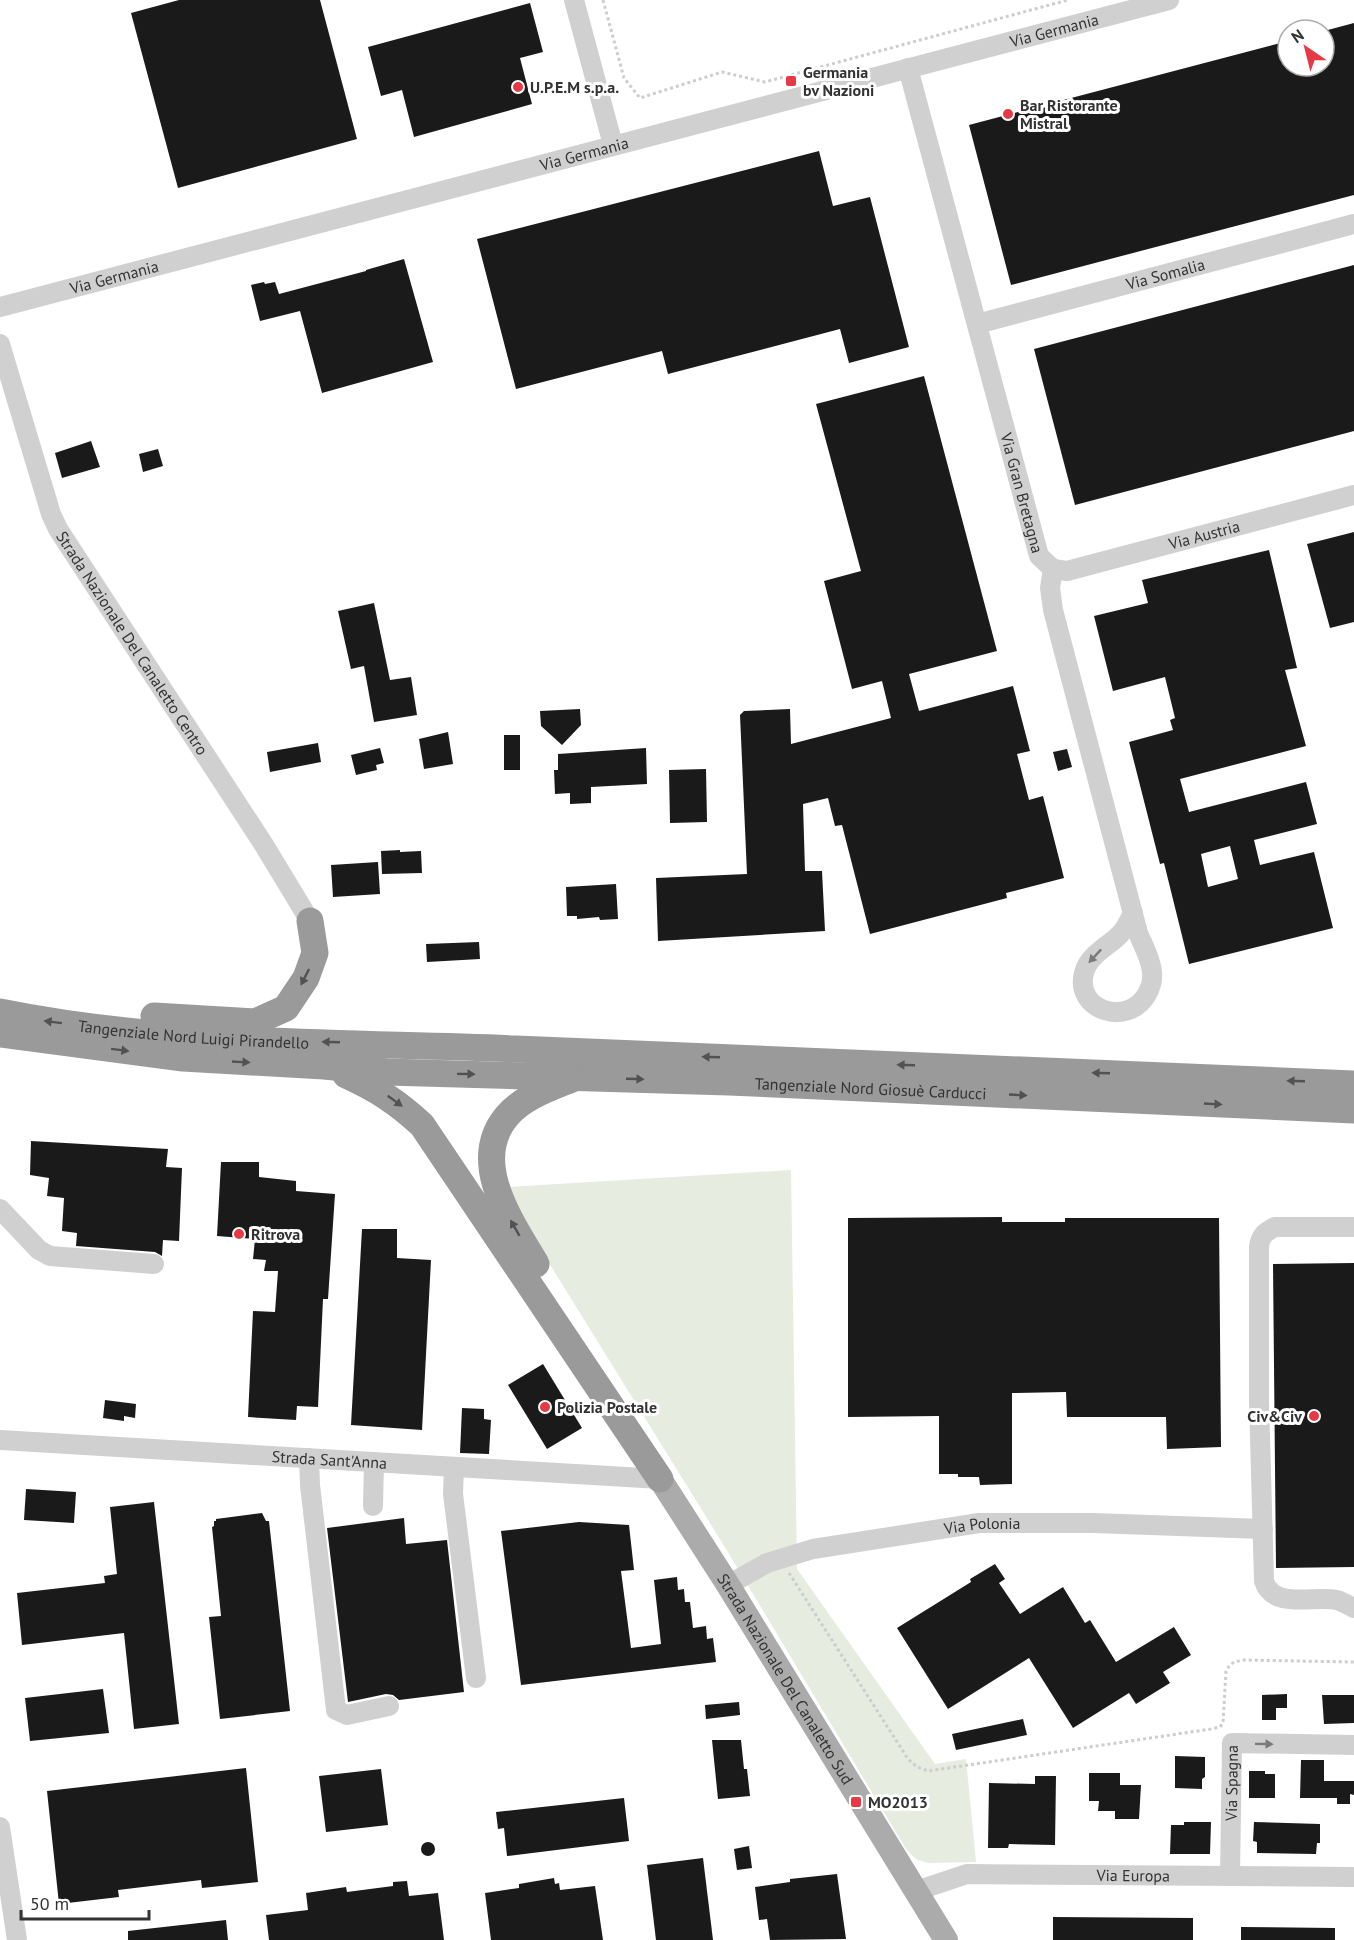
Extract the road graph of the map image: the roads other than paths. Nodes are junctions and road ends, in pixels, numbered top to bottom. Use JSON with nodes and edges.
{"nodes":[{"id":1,"x":574,"y":0,"type":"edge"},
{"id":2,"x":1169,"y":0,"type":"edge"},
{"id":3,"x":908,"y":68,"type":"junction"},
{"id":4,"x":613,"y":145,"type":"junction"},
{"id":5,"x":1354,"y":224,"type":"edge"},
{"id":6,"x":0,"y":307,"type":"edge"},
{"id":7,"x":976,"y":324,"type":"junction"},
{"id":8,"x":0,"y":344,"type":"edge"},
{"id":9,"x":1354,"y":495,"type":"edge"},
{"id":10,"x":1053,"y":568,"type":"junction"},
{"id":11,"x":1133,"y":913,"type":"junction"},
{"id":12,"x":310,"y":921,"type":"joint"},
{"id":13,"x":0,"y":1012,"type":"edge"},
{"id":14,"x":106,"y":1028,"type":"junction"},
{"id":15,"x":0,"y":1034,"type":"edge"},
{"id":16,"x":390,"y":1044,"type":"joint"},
{"id":17,"x":324,"y":1066,"type":"junction"},
{"id":18,"x":387,"y":1072,"type":"joint"},
{"id":19,"x":577,"y":1077,"type":"junction"},
{"id":20,"x":1354,"y":1084,"type":"edge"},
{"id":21,"x":1293,"y":1108,"type":"junction"},
{"id":22,"x":1354,"y":1110,"type":"edge"},
{"id":23,"x":1354,"y":1124,"type":"edge"},
{"id":24,"x":0,"y":1209,"type":"edge"},
{"id":25,"x":1354,"y":1227,"type":"edge"},
{"id":26,"x":154,"y":1264,"type":"dead end"},
{"id":27,"x":0,"y":1440,"type":"edge"},
{"id":28,"x":309,"y":1458,"type":"junction"},
{"id":29,"x":374,"y":1462,"type":"junction"},
{"id":30,"x":454,"y":1467,"type":"junction"},
{"id":31,"x":660,"y":1479,"type":"junction"},
{"id":32,"x":372,"y":1506,"type":"dead end"},
{"id":33,"x":1255,"y":1529,"type":"junction"},
{"id":34,"x":728,"y":1584,"type":"junction"},
{"id":35,"x":1354,"y":1608,"type":"edge"},
{"id":36,"x":476,"y":1678,"type":"dead end"},
{"id":37,"x":389,"y":1706,"type":"dead end"},
{"id":38,"x":1354,"y":1745,"type":"edge"},
{"id":39,"x":0,"y":1832,"type":"edge"},
{"id":40,"x":1230,"y":1875,"type":"junction"},
{"id":41,"x":1354,"y":1877,"type":"edge"},
{"id":42,"x":916,"y":1891,"type":"junction"},
{"id":43,"x":942,"y":1938,"type":"edge"},
{"id":44,"x":17,"y":1940,"type":"edge"}],
"edges":[{"from":1,"to":4,"type":"street"},
{"from":2,"to":3,"type":"street","name":"Via Germania"},
{"from":3,"to":4,"type":"street","name":"Via Germania"},
{"from":3,"to":7,"type":"street","name":"Via Gran Bretagna"},
{"from":4,"to":6,"type":"street","name":"Via Germania"},
{"from":5,"to":7,"type":"street","name":"Via Somalia"},
{"from":7,"to":10,"type":"street","name":"Via Gran Bretagna"},
{"from":8,"to":12,"type":"street","name":"Strada Nazionale Del Canaletto Centro"},
{"from":9,"to":10,"type":"street","name":"Via Austria"},
{"from":10,"to":11,"type":"street","name":"Via Gran Bretagna"},
{"from":11,"to":11,"type":"street","name":"Via Gran Bretagna","one_way":true},
{"from":12,"to":14,"type":"highway","one_way":true},
{"from":14,"to":13,"type":"highway","name":"Tangenziale Nord Luigi Pirandello","one_way":true},
{"from":16,"to":14,"type":"highway","name":"Tangenziale Nord Luigi Pirandello","one_way":true},
{"from":15,"to":17,"type":"highway","name":"Tangenziale Nord Luigi Pirandello","one_way":true},
{"from":20,"to":16,"type":"highway","name":"Tangenziale Nord Giosuè Carducci","one_way":true},
{"from":17,"to":18,"type":"highway","name":"Tangenziale Nord Luigi Pirandello"},
{"from":17,"to":31,"type":"highway","one_way":true},
{"from":18,"to":19,"type":"highway","name":"Tangenziale Nord Giosuè Carducci","one_way":true},
{"from":19,"to":21,"type":"highway","name":"Tangenziale Nord Giosuè Carducci","one_way":true},
{"from":31,"to":19,"type":"highway","one_way":true},
{"from":21,"to":22,"type":"highway","name":"Tangenziale Nord Giosuè Carducci"},
{"from":21,"to":23,"type":"street"},
{"from":24,"to":26,"type":"street"},
{"from":25,"to":33,"type":"street"},
{"from":27,"to":28,"type":"street","name":"Strada Sant'Anna"},
{"from":28,"to":29,"type":"street","name":"Strada Sant'Anna"},
{"from":28,"to":37,"type":"street"},
{"from":29,"to":30,"type":"street","name":"Strada Sant'Anna"},
{"from":29,"to":32,"type":"street"},
{"from":30,"to":31,"type":"street","name":"Strada Sant'Anna"},
{"from":30,"to":36,"type":"street"},
{"from":31,"to":34,"type":"main road","name":"Strada Nazionale Del Canaletto Sud"},
{"from":33,"to":34,"type":"street","name":"Via Polonia"},
{"from":33,"to":35,"type":"street"},
{"from":34,"to":42,"type":"main road","name":"Strada Nazionale Del Canaletto Sud"},
{"from":40,"to":38,"type":"street","name":"Via Spagna","one_way":true},
{"from":39,"to":44,"type":"street"},
{"from":40,"to":41,"type":"street","name":"Via Europa"},
{"from":40,"to":42,"type":"street","name":"Via Europa"},
{"from":42,"to":43,"type":"main road","name":"Strada Nazionale Del Canaletto Sud"}]}
